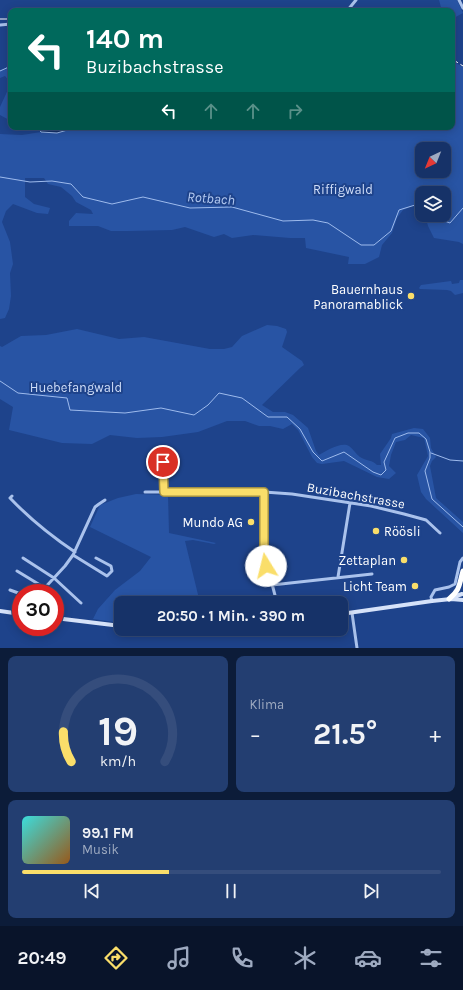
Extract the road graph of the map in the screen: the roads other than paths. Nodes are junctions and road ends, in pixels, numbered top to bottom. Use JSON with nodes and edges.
{"nodes":[{"id":1,"x":356,"y":0,"type":"edge"},
{"id":2,"x":459,"y":0,"type":"edge"},
{"id":3,"x":349,"y":8,"type":"edge"},
{"id":4,"x":463,"y":8,"type":"edge"},
{"id":5,"x":163,"y":462,"type":"dead end"},
{"id":6,"x":145,"y":492,"type":"dead end"},
{"id":7,"x":164,"y":492,"type":"junction"},
{"id":8,"x":264,"y":492,"type":"junction"},
{"id":9,"x":12,"y":496,"type":"dead end"},
{"id":10,"x":105,"y":500,"type":"dead end"},
{"id":11,"x":350,"y":503,"type":"junction"},
{"id":12,"x":440,"y":533,"type":"dead end"},
{"id":13,"x":74,"y":553,"type":"junction"},
{"id":14,"x":23,"y":558,"type":"dead end"},
{"id":15,"x":96,"y":558,"type":"dead end"},
{"id":16,"x":463,"y":558,"type":"edge"},
{"id":17,"x":17,"y":571,"type":"dead end"},
{"id":18,"x":463,"y":571,"type":"edge"},
{"id":19,"x":372,"y":574,"type":"dead end"},
{"id":20,"x":338,"y":577,"type":"junction"},
{"id":21,"x":54,"y":578,"type":"junction"},
{"id":22,"x":38,"y":584,"type":"edge"},
{"id":23,"x":49,"y":584,"type":"edge"},
{"id":24,"x":272,"y":585,"type":"junction"},
{"id":25,"x":462,"y":593,"type":"edge"},
{"id":26,"x":275,"y":596,"type":"edge"},
{"id":27,"x":450,"y":599,"type":"junction"},
{"id":28,"x":463,"y":600,"type":"edge"},
{"id":29,"x":432,"y":601,"type":"junction"},
{"id":30,"x":81,"y":603,"type":"dead end"},
{"id":31,"x":0,"y":611,"type":"edge"},
{"id":32,"x":12,"y":613,"type":"edge"},
{"id":33,"x":348,"y":613,"type":"edge"},
{"id":34,"x":352,"y":613,"type":"junction"},
{"id":35,"x":64,"y":619,"type":"edge"},
{"id":36,"x":114,"y":625,"type":"edge"},
{"id":37,"x":357,"y":648,"type":"edge"}],
"edges":[{"from":1,"to":3,"type":"street"},
{"from":2,"to":4,"type":"street"},
{"from":5,"to":7,"type":"street"},
{"from":6,"to":7,"type":"street","name":"Buzibachstrasse"},
{"from":7,"to":8,"type":"street","name":"Buzibachstrasse"},
{"from":8,"to":11,"type":"street","name":"Buzibachstrasse"},
{"from":8,"to":24,"type":"street"},
{"from":9,"to":13,"type":"street"},
{"from":10,"to":13,"type":"street"},
{"from":11,"to":12,"type":"street","name":"Buzibachstrasse"},
{"from":11,"to":20,"type":"street"},
{"from":13,"to":15,"type":"street"},
{"from":13,"to":21,"type":"street"},
{"from":14,"to":21,"type":"street"},
{"from":16,"to":29,"type":"street"},
{"from":17,"to":22,"type":"street"},
{"from":18,"to":27,"type":"highway"},
{"from":19,"to":20,"type":"street"},
{"from":20,"to":24,"type":"street"},
{"from":21,"to":23,"type":"street"},
{"from":21,"to":30,"type":"street"},
{"from":24,"to":26,"type":"street"},
{"from":25,"to":27,"type":"main road"},
{"from":25,"to":28,"type":"main road"},
{"from":27,"to":28,"type":"main road"},
{"from":27,"to":29,"type":"main road"},
{"from":29,"to":34,"type":"main road"},
{"from":31,"to":32,"type":"main road"},
{"from":33,"to":34,"type":"main road"},
{"from":34,"to":37,"type":"street"},
{"from":35,"to":36,"type":"main road"}]}
